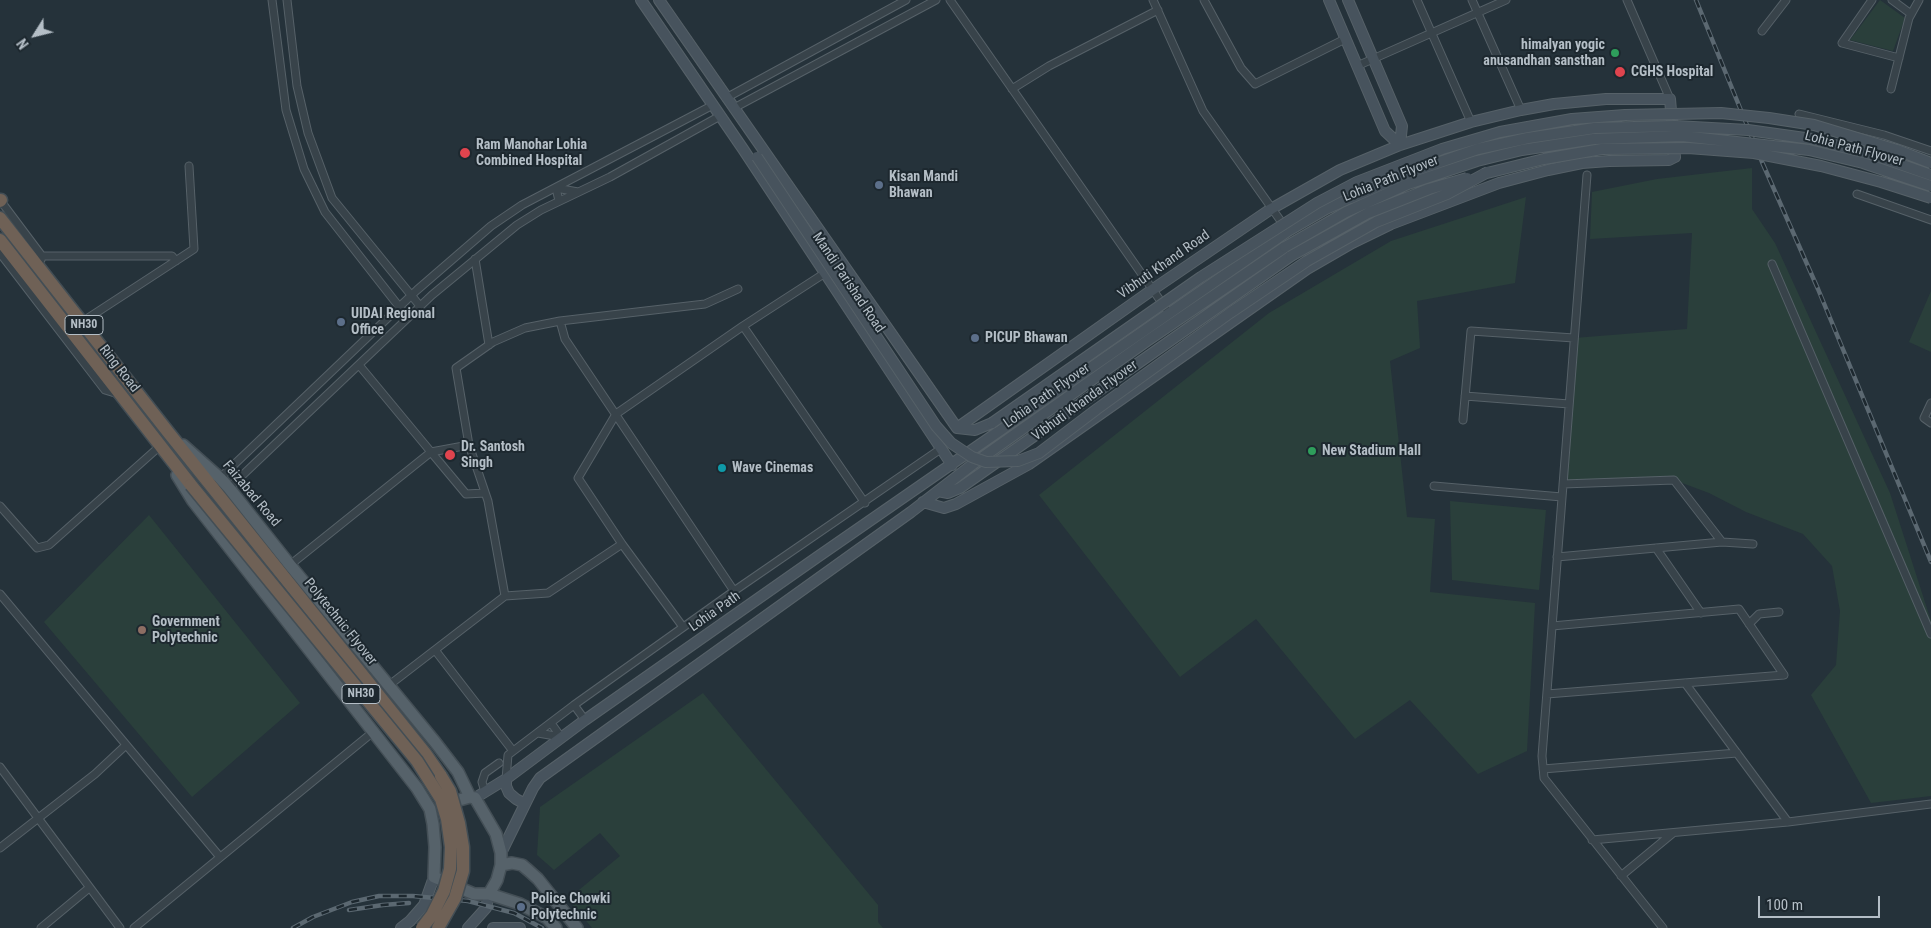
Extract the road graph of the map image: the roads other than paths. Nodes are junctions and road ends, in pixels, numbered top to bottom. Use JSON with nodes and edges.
{"nodes":[{"id":1,"x":272,"y":0,"type":"edge"},
{"id":2,"x":287,"y":0,"type":"edge"},
{"id":3,"x":641,"y":0,"type":"edge"},
{"id":4,"x":659,"y":0,"type":"edge"},
{"id":5,"x":906,"y":0,"type":"edge"},
{"id":6,"x":936,"y":0,"type":"edge"},
{"id":7,"x":950,"y":0,"type":"edge"},
{"id":8,"x":1153,"y":0,"type":"edge"},
{"id":9,"x":1204,"y":0,"type":"edge"},
{"id":10,"x":1329,"y":0,"type":"edge"},
{"id":11,"x":1348,"y":0,"type":"edge"},
{"id":12,"x":1417,"y":0,"type":"edge"},
{"id":13,"x":1472,"y":0,"type":"edge"},
{"id":14,"x":1506,"y":0,"type":"edge"},
{"id":15,"x":1627,"y":0,"type":"edge"},
{"id":16,"x":1786,"y":0,"type":"edge"},
{"id":17,"x":1872,"y":0,"type":"edge"},
{"id":18,"x":1892,"y":0,"type":"edge"},
{"id":19,"x":1919,"y":0,"type":"edge"},
{"id":20,"x":1158,"y":10,"type":"junction"},
{"id":21,"x":1478,"y":12,"type":"junction"},
{"id":22,"x":1911,"y":14,"type":"junction"},
{"id":23,"x":1762,"y":32,"type":"dead end"},
{"id":24,"x":1432,"y":34,"type":"junction"},
{"id":25,"x":1345,"y":38,"type":"junction"},
{"id":26,"x":1899,"y":58,"type":"junction"},
{"id":27,"x":1374,"y":59,"type":"junction"},
{"id":28,"x":1357,"y":66,"type":"junction"},
{"id":29,"x":1012,"y":89,"type":"junction"},
{"id":30,"x":1891,"y":89,"type":"dead end"},
{"id":31,"x":726,"y":98,"type":"junction"},
{"id":32,"x":1670,"y":99,"type":"junction"},
{"id":33,"x":713,"y":105,"type":"junction"},
{"id":34,"x":734,"y":108,"type":"junction"},
{"id":35,"x":1521,"y":110,"type":"junction"},
{"id":36,"x":1799,"y":114,"type":"dead end"},
{"id":37,"x":720,"y":116,"type":"junction"},
{"id":38,"x":1471,"y":122,"type":"junction"},
{"id":39,"x":1400,"y":145,"type":"junction"},
{"id":40,"x":743,"y":149,"type":"junction"},
{"id":41,"x":1931,"y":151,"type":"edge"},
{"id":42,"x":1931,"y":163,"type":"edge"},
{"id":43,"x":189,"y":166,"type":"dead end"},
{"id":44,"x":1488,"y":172,"type":"junction"},
{"id":45,"x":1587,"y":174,"type":"dead end"},
{"id":46,"x":1931,"y":175,"type":"edge"},
{"id":47,"x":1314,"y":185,"type":"junction"},
{"id":48,"x":1931,"y":186,"type":"edge"},
{"id":49,"x":556,"y":188,"type":"junction"},
{"id":50,"x":578,"y":192,"type":"junction"},
{"id":51,"x":1858,"y":194,"type":"dead end"},
{"id":52,"x":1931,"y":198,"type":"edge"},
{"id":53,"x":0,"y":200,"type":"edge"},
{"id":54,"x":559,"y":201,"type":"junction"},
{"id":55,"x":1271,"y":209,"type":"junction"},
{"id":56,"x":1326,"y":209,"type":"junction"},
{"id":57,"x":0,"y":218,"type":"edge"},
{"id":58,"x":1931,"y":220,"type":"edge"},
{"id":59,"x":1288,"y":231,"type":"junction"},
{"id":60,"x":0,"y":240,"type":"edge"},
{"id":61,"x":369,"y":244,"type":"junction"},
{"id":62,"x":0,"y":253,"type":"edge"},
{"id":63,"x":357,"y":253,"type":"junction"},
{"id":64,"x":475,"y":259,"type":"junction"},
{"id":65,"x":176,"y":261,"type":"junction"},
{"id":66,"x":41,"y":262,"type":"junction"},
{"id":67,"x":1772,"y":264,"type":"dead end"},
{"id":68,"x":825,"y":273,"type":"junction"},
{"id":69,"x":738,"y":289,"type":"dead end"},
{"id":70,"x":1152,"y":290,"type":"junction"},
{"id":71,"x":411,"y":295,"type":"junction"},
{"id":72,"x":399,"y":306,"type":"junction"},
{"id":73,"x":420,"y":306,"type":"junction"},
{"id":74,"x":1169,"y":313,"type":"junction"},
{"id":75,"x":408,"y":318,"type":"junction"},
{"id":76,"x":560,"y":321,"type":"junction"},
{"id":77,"x":82,"y":322,"type":"junction"},
{"id":78,"x":743,"y":326,"type":"junction"},
{"id":79,"x":1574,"y":338,"type":"junction"},
{"id":80,"x":489,"y":345,"type":"junction"},
{"id":81,"x":359,"y":365,"type":"junction"},
{"id":82,"x":120,"y":395,"type":"junction"},
{"id":83,"x":934,"y":396,"type":"junction"},
{"id":84,"x":1465,"y":396,"type":"junction"},
{"id":85,"x":1931,"y":403,"type":"edge"},
{"id":86,"x":1569,"y":404,"type":"junction"},
{"id":87,"x":914,"y":409,"type":"junction"},
{"id":88,"x":616,"y":414,"type":"junction"},
{"id":89,"x":1464,"y":420,"type":"dead end"},
{"id":90,"x":280,"y":421,"type":"junction"},
{"id":91,"x":1931,"y":423,"type":"edge"},
{"id":92,"x":956,"y":428,"type":"junction"},
{"id":93,"x":289,"y":431,"type":"junction"},
{"id":94,"x":168,"y":432,"type":"junction"},
{"id":95,"x":469,"y":445,"type":"junction"},
{"id":96,"x":160,"y":446,"type":"junction"},
{"id":97,"x":942,"y":448,"type":"junction"},
{"id":98,"x":972,"y":450,"type":"joint"},
{"id":99,"x":431,"y":452,"type":"junction"},
{"id":100,"x":952,"y":464,"type":"junction"},
{"id":101,"x":220,"y":478,"type":"junction"},
{"id":102,"x":1563,"y":484,"type":"junction"},
{"id":103,"x":1434,"y":486,"type":"dead end"},
{"id":104,"x":229,"y":488,"type":"junction"},
{"id":105,"x":938,"y":491,"type":"junction"},
{"id":106,"x":485,"y":493,"type":"junction"},
{"id":107,"x":1562,"y":497,"type":"junction"},
{"id":108,"x":864,"y":502,"type":"junction"},
{"id":109,"x":923,"y":502,"type":"junction"},
{"id":110,"x":0,"y":506,"type":"edge"},
{"id":111,"x":1722,"y":542,"type":"junction"},
{"id":112,"x":622,"y":544,"type":"junction"},
{"id":113,"x":1753,"y":544,"type":"dead end"},
{"id":114,"x":1656,"y":548,"type":"junction"},
{"id":115,"x":1558,"y":557,"type":"junction"},
{"id":116,"x":290,"y":565,"type":"junction"},
{"id":117,"x":734,"y":591,"type":"junction"},
{"id":118,"x":0,"y":594,"type":"edge"},
{"id":119,"x":505,"y":596,"type":"junction"},
{"id":120,"x":1701,"y":612,"type":"junction"},
{"id":121,"x":1779,"y":612,"type":"dead end"},
{"id":122,"x":1749,"y":624,"type":"junction"},
{"id":123,"x":1552,"y":626,"type":"junction"},
{"id":124,"x":683,"y":627,"type":"junction"},
{"id":125,"x":1931,"y":634,"type":"edge"},
{"id":126,"x":435,"y":650,"type":"junction"},
{"id":127,"x":1685,"y":683,"type":"junction"},
{"id":128,"x":388,"y":686,"type":"junction"},
{"id":129,"x":1547,"y":694,"type":"junction"},
{"id":130,"x":574,"y":705,"type":"junction"},
{"id":131,"x":585,"y":720,"type":"junction"},
{"id":132,"x":551,"y":723,"type":"junction"},
{"id":133,"x":373,"y":732,"type":"junction"},
{"id":134,"x":538,"y":732,"type":"junction"},
{"id":135,"x":561,"y":738,"type":"junction"},
{"id":136,"x":126,"y":744,"type":"junction"},
{"id":137,"x":513,"y":751,"type":"junction"},
{"id":138,"x":1737,"y":753,"type":"junction"},
{"id":139,"x":499,"y":763,"type":"dead end"},
{"id":140,"x":0,"y":767,"type":"edge"},
{"id":141,"x":456,"y":769,"type":"junction"},
{"id":142,"x":1543,"y":769,"type":"junction"},
{"id":143,"x":506,"y":778,"type":"junction"},
{"id":144,"x":417,"y":788,"type":"junction"},
{"id":145,"x":485,"y":792,"type":"junction"},
{"id":146,"x":473,"y":798,"type":"junction"},
{"id":147,"x":525,"y":804,"type":"junction"},
{"id":148,"x":1931,"y":804,"type":"edge"},
{"id":149,"x":430,"y":809,"type":"junction"},
{"id":150,"x":38,"y":818,"type":"junction"},
{"id":151,"x":1788,"y":822,"type":"junction"},
{"id":152,"x":1674,"y":832,"type":"junction"},
{"id":153,"x":1592,"y":840,"type":"junction"},
{"id":154,"x":0,"y":848,"type":"edge"},
{"id":155,"x":220,"y":857,"type":"junction"},
{"id":156,"x":500,"y":859,"type":"junction"},
{"id":157,"x":1621,"y":876,"type":"junction"},
{"id":158,"x":434,"y":877,"type":"junction"},
{"id":159,"x":90,"y":888,"type":"junction"},
{"id":160,"x":489,"y":894,"type":"junction"},
{"id":161,"x":417,"y":913,"type":"junction"},
{"id":162,"x":41,"y":928,"type":"edge"},
{"id":163,"x":120,"y":928,"type":"edge"},
{"id":164,"x":134,"y":928,"type":"edge"},
{"id":165,"x":401,"y":928,"type":"edge"},
{"id":166,"x":422,"y":928,"type":"edge"},
{"id":167,"x":437,"y":928,"type":"edge"},
{"id":168,"x":468,"y":928,"type":"edge"},
{"id":169,"x":493,"y":928,"type":"edge"},
{"id":170,"x":520,"y":928,"type":"edge"},
{"id":171,"x":556,"y":928,"type":"edge"},
{"id":172,"x":577,"y":928,"type":"edge"},
{"id":173,"x":1663,"y":928,"type":"edge"}],
"edges":[{"from":1,"to":63,"type":"street"},
{"from":2,"to":61,"type":"street"},
{"from":3,"to":33,"type":"main road","name":"Mandi Parishad Road"},
{"from":4,"to":31,"type":"main road"},
{"from":5,"to":31,"type":"street"},
{"from":6,"to":34,"type":"street"},
{"from":7,"to":29,"type":"street"},
{"from":8,"to":20,"type":"street"},
{"from":9,"to":25,"type":"street"},
{"from":10,"to":25,"type":"main road"},
{"from":11,"to":27,"type":"main road"},
{"from":12,"to":24,"type":"street"},
{"from":13,"to":21,"type":"street"},
{"from":14,"to":21,"type":"street"},
{"from":15,"to":32,"type":"street"},
{"from":16,"to":23,"type":"street"},
{"from":17,"to":26,"type":"street"},
{"from":18,"to":22,"type":"street"},
{"from":19,"to":22,"type":"street"},
{"from":20,"to":29,"type":"street"},
{"from":20,"to":55,"type":"street"},
{"from":21,"to":24,"type":"street"},
{"from":21,"to":35,"type":"street"},
{"from":22,"to":26,"type":"street"},
{"from":24,"to":27,"type":"street"},
{"from":24,"to":38,"type":"street"},
{"from":25,"to":28,"type":"main road"},
{"from":26,"to":30,"type":"street"},
{"from":27,"to":28,"type":"street"},
{"from":27,"to":39,"type":"main road"},
{"from":28,"to":39,"type":"main road"},
{"from":29,"to":70,"type":"street"},
{"from":31,"to":34,"type":"main road"},
{"from":32,"to":35,"type":"main road","name":"Vibhuti Khand Road"},
{"from":32,"to":109,"type":"main road"},
{"from":33,"to":37,"type":"main road","name":"Mandi Parishad Road"},
{"from":33,"to":49,"type":"street"},
{"from":34,"to":83,"type":"main road"},
{"from":35,"to":38,"type":"main road","name":"Vibhuti Khand Road"},
{"from":36,"to":41,"type":"street"},
{"from":37,"to":40,"type":"main road","name":"Mandi Parishad Road"},
{"from":37,"to":50,"type":"street"},
{"from":38,"to":39,"type":"main road","name":"Vibhuti Khand Road"},
{"from":39,"to":47,"type":"main road","name":"Vibhuti Khand Road"},
{"from":40,"to":44,"type":"main road","name":"Vibhuti Khanda Flyover","bridge":true},
{"from":40,"to":68,"type":"main road","name":"Mandi Parishad Road"},
{"from":42,"to":92,"type":"main road","name":"Lohia Path Flyover","bridge":true},
{"from":43,"to":65,"type":"street"},
{"from":44,"to":52,"type":"main road","name":"Lohia Path Flyover","bridge":true},
{"from":44,"to":105,"type":"main road","name":"Lohia Path Flyover","bridge":true},
{"from":45,"to":79,"type":"street"},
{"from":46,"to":56,"type":"main road","name":"Lohia Path Flyover","bridge":true},
{"from":47,"to":55,"type":"main road","name":"Vibhuti Khand Road"},
{"from":47,"to":56,"type":"main road"},
{"from":48,"to":105,"type":"main road","name":"Lohia Path Flyover","bridge":true},
{"from":49,"to":50,"type":"street"},
{"from":49,"to":54,"type":"street"},
{"from":49,"to":71,"type":"street"},
{"from":50,"to":54,"type":"street"},
{"from":51,"to":58,"type":"street"},
{"from":53,"to":66,"type":"street"},
{"from":54,"to":64,"type":"street"},
{"from":55,"to":59,"type":"street"},
{"from":55,"to":70,"type":"main road","name":"Vibhuti Khand Road"},
{"from":56,"to":59,"type":"main road","name":"Lohia Path Flyover"},
{"from":57,"to":66,"type":"highway","name":"Faizabad Road","number":"NH30"},
{"from":59,"to":74,"type":"main road","name":"Lohia Path Flyover"},
{"from":60,"to":82,"type":"highway","name":"Ring Road","number":"NH30"},
{"from":61,"to":63,"type":"street"},
{"from":61,"to":71,"type":"street"},
{"from":62,"to":82,"type":"street"},
{"from":63,"to":72,"type":"street"},
{"from":64,"to":73,"type":"street"},
{"from":64,"to":80,"type":"street"},
{"from":65,"to":66,"type":"street"},
{"from":65,"to":77,"type":"street"},
{"from":66,"to":77,"type":"highway","name":"Faizabad Road","number":"NH30"},
{"from":67,"to":125,"type":"street"},
{"from":68,"to":78,"type":"street"},
{"from":68,"to":87,"type":"main road","name":"Mandi Parishad Road"},
{"from":69,"to":76,"type":"street"},
{"from":70,"to":74,"type":"street"},
{"from":70,"to":92,"type":"main road","name":"Vibhuti Khand Road"},
{"from":71,"to":72,"type":"street"},
{"from":71,"to":73,"type":"street"},
{"from":72,"to":75,"type":"street"},
{"from":72,"to":90,"type":"street"},
{"from":73,"to":75,"type":"street"},
{"from":74,"to":98,"type":"main road","name":"Lohia Path Flyover"},
{"from":75,"to":81,"type":"street"},
{"from":76,"to":80,"type":"street"},
{"from":76,"to":88,"type":"street"},
{"from":77,"to":94,"type":"highway","name":"Faizabad Road","number":"NH30"},
{"from":78,"to":88,"type":"street"},
{"from":78,"to":108,"type":"street"},
{"from":79,"to":84,"type":"street"},
{"from":79,"to":86,"type":"street"},
{"from":80,"to":95,"type":"street"},
{"from":81,"to":93,"type":"street"},
{"from":81,"to":99,"type":"street"},
{"from":82,"to":96,"type":"highway","name":"Ring Road","number":"NH30"},
{"from":83,"to":87,"type":"main road"},
{"from":83,"to":92,"type":"main road"},
{"from":84,"to":86,"type":"street"},
{"from":84,"to":89,"type":"street"},
{"from":85,"to":91,"type":"street"},
{"from":86,"to":102,"type":"street"},
{"from":87,"to":97,"type":"main road","name":"Mandi Parishad Road"},
{"from":88,"to":112,"type":"street"},
{"from":88,"to":117,"type":"street"},
{"from":90,"to":93,"type":"street"},
{"from":90,"to":101,"type":"street"},
{"from":93,"to":104,"type":"street"},
{"from":94,"to":101,"type":"main road","name":"Faizabad Road"},
{"from":94,"to":167,"type":"highway","name":"Polytechnic Flyover","number":"NH30","bridge":true},
{"from":95,"to":99,"type":"street"},
{"from":95,"to":106,"type":"street"},
{"from":96,"to":110,"type":"street"},
{"from":96,"to":133,"type":"main road"},
{"from":96,"to":166,"type":"highway","name":"Polytechnic Flyover","number":"NH30","bridge":true},
{"from":97,"to":100,"type":"main road","name":"Mandi Parishad Road"},
{"from":97,"to":108,"type":"street"},
{"from":98,"to":100,"type":"main road","name":"Lohia Path"},
{"from":99,"to":106,"type":"street"},
{"from":99,"to":116,"type":"street"},
{"from":100,"to":131,"type":"main road","name":"Lohia Path"},
{"from":101,"to":104,"type":"main road","name":"Faizabad Road"},
{"from":102,"to":107,"type":"street"},
{"from":102,"to":111,"type":"street"},
{"from":103,"to":107,"type":"street"},
{"from":104,"to":116,"type":"main road","name":"Faizabad Road"},
{"from":105,"to":109,"type":"main road","name":"Lohia Path Flyover"},
{"from":106,"to":119,"type":"street"},
{"from":107,"to":115,"type":"street"},
{"from":108,"to":117,"type":"street"},
{"from":109,"to":147,"type":"main road","name":"Lohia Path Flyover"},
{"from":111,"to":113,"type":"street"},
{"from":111,"to":114,"type":"street"},
{"from":112,"to":119,"type":"street"},
{"from":112,"to":124,"type":"street"},
{"from":114,"to":115,"type":"street"},
{"from":114,"to":120,"type":"street"},
{"from":115,"to":123,"type":"street"},
{"from":116,"to":128,"type":"main road","name":"Faizabad Road"},
{"from":117,"to":124,"type":"street"},
{"from":118,"to":136,"type":"street"},
{"from":119,"to":126,"type":"street"},
{"from":120,"to":122,"type":"street"},
{"from":120,"to":123,"type":"street"},
{"from":121,"to":122,"type":"street"},
{"from":122,"to":127,"type":"street"},
{"from":123,"to":129,"type":"street"},
{"from":124,"to":130,"type":"street"},
{"from":126,"to":128,"type":"street"},
{"from":126,"to":137,"type":"street"},
{"from":127,"to":129,"type":"street"},
{"from":127,"to":138,"type":"street"},
{"from":128,"to":141,"type":"main road","name":"Faizabad Road"},
{"from":129,"to":142,"type":"street"},
{"from":130,"to":131,"type":"street"},
{"from":130,"to":132,"type":"street"},
{"from":131,"to":135,"type":"main road","name":"Lohia Path"},
{"from":132,"to":134,"type":"street"},
{"from":132,"to":135,"type":"street"},
{"from":133,"to":144,"type":"main road"},
{"from":133,"to":155,"type":"street"},
{"from":134,"to":135,"type":"street"},
{"from":134,"to":137,"type":"street"},
{"from":135,"to":143,"type":"main road","name":"Lohia Path"},
{"from":136,"to":150,"type":"street"},
{"from":136,"to":155,"type":"street"},
{"from":137,"to":143,"type":"street"},
{"from":138,"to":142,"type":"street"},
{"from":138,"to":151,"type":"street"},
{"from":139,"to":145,"type":"street"},
{"from":140,"to":150,"type":"street"},
{"from":141,"to":144,"type":"main road"},
{"from":141,"to":146,"type":"main road","name":"Faizabad Road"},
{"from":142,"to":153,"type":"street"},
{"from":143,"to":145,"type":"main road","name":"Lohia Path"},
{"from":143,"to":147,"type":"main road"},
{"from":144,"to":149,"type":"main road"},
{"from":145,"to":146,"type":"main road","name":"Lohia Path"},
{"from":146,"to":149,"type":"main road"},
{"from":146,"to":156,"type":"main road","name":"Faizabad Road"},
{"from":147,"to":156,"type":"main road"},
{"from":148,"to":151,"type":"street"},
{"from":149,"to":158,"type":"main road"},
{"from":150,"to":154,"type":"street"},
{"from":150,"to":159,"type":"street"},
{"from":151,"to":152,"type":"street"},
{"from":152,"to":153,"type":"street"},
{"from":152,"to":157,"type":"street"},
{"from":153,"to":157,"type":"street"},
{"from":155,"to":164,"type":"street"},
{"from":156,"to":160,"type":"main road"},
{"from":156,"to":172,"type":"main road"},
{"from":157,"to":173,"type":"street"},
{"from":158,"to":160,"type":"main road"},
{"from":158,"to":161,"type":"main road"},
{"from":159,"to":162,"type":"street"},
{"from":159,"to":163,"type":"street"},
{"from":160,"to":168,"type":"main road"},
{"from":160,"to":171,"type":"main road"},
{"from":161,"to":165,"type":"main road"},
{"from":161,"to":167,"type":"main road"},
{"from":169,"to":170,"type":"main road"}]}
